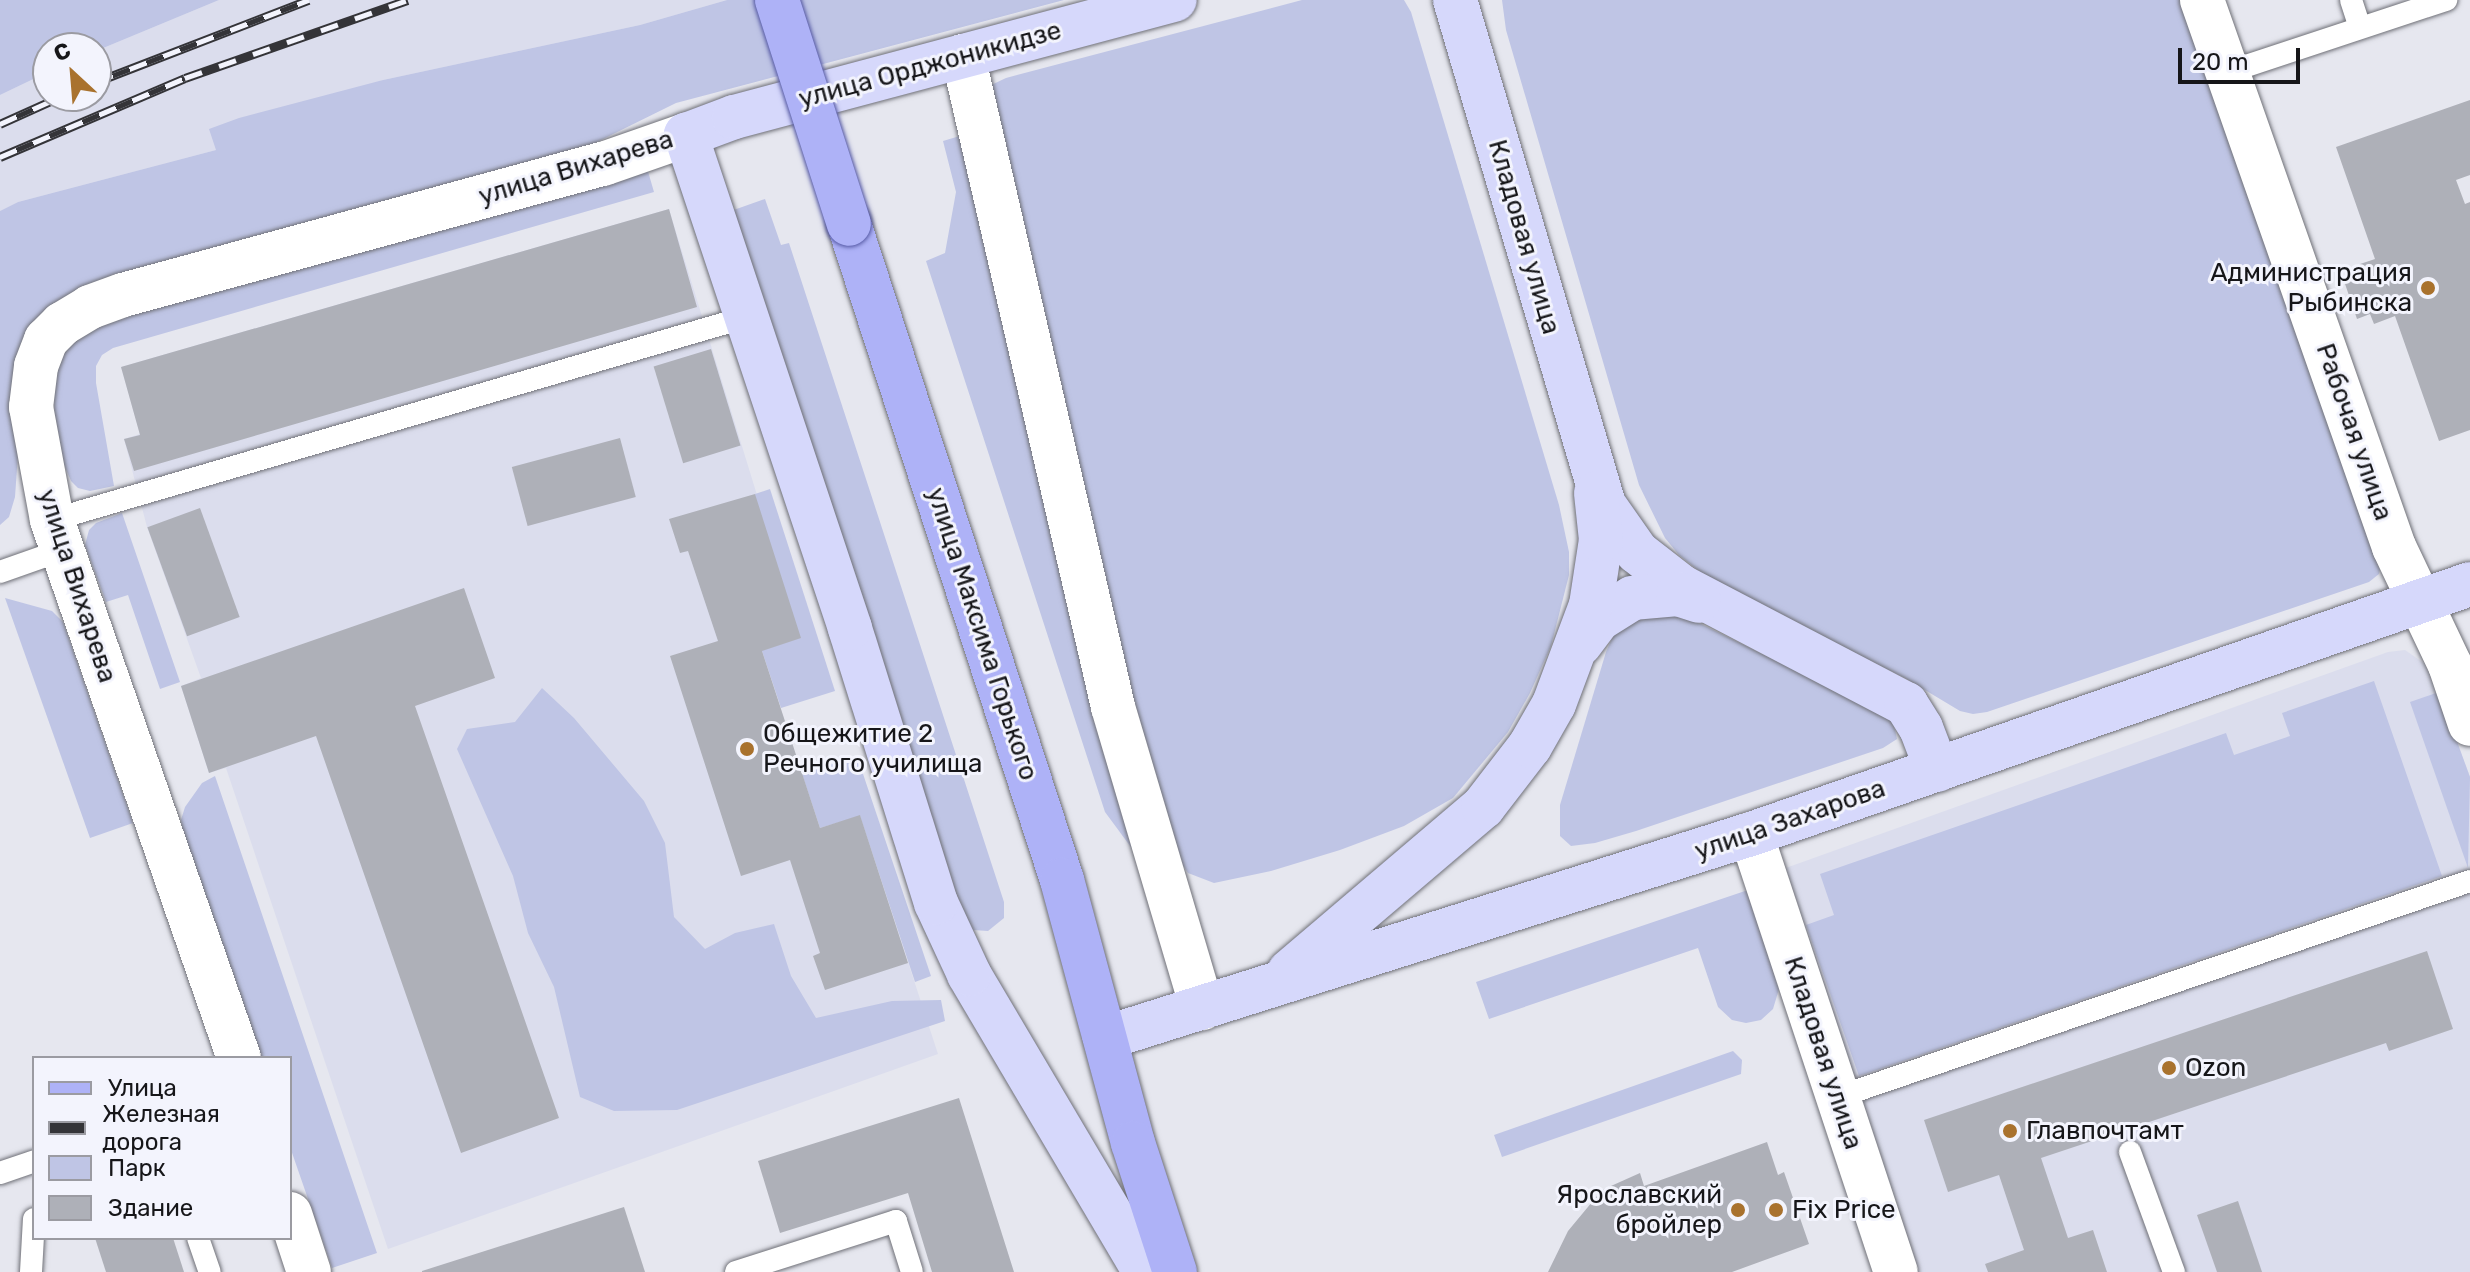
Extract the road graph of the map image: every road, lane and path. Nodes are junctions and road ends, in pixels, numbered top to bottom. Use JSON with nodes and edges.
{"nodes":[{"id":1,"x":777,"y":0,"type":"edge"},
{"id":2,"x":1175,"y":0,"type":"edge"},
{"id":3,"x":1455,"y":0,"type":"edge"},
{"id":4,"x":2202,"y":0,"type":"edge"},
{"id":5,"x":2351,"y":0,"type":"edge"},
{"id":6,"x":2446,"y":0,"type":"edge"},
{"id":7,"x":2360,"y":28,"type":"junction"},
{"id":8,"x":963,"y":56,"type":"junction"},
{"id":9,"x":2228,"y":72,"type":"junction"},
{"id":10,"x":686,"y":135,"type":"junction"},
{"id":11,"x":746,"y":317,"type":"junction"},
{"id":12,"x":1593,"y":475,"type":"junction"},
{"id":13,"x":57,"y":535,"type":"junction"},
{"id":14,"x":0,"y":572,"type":"edge"},
{"id":15,"x":2470,"y":584,"type":"edge"},
{"id":16,"x":2420,"y":602,"type":"junction"},
{"id":17,"x":1709,"y":604,"type":"junction"},
{"id":18,"x":1575,"y":654,"type":"junction"},
{"id":19,"x":2470,"y":724,"type":"edge"},
{"id":20,"x":1937,"y":770,"type":"junction"},
{"id":21,"x":1751,"y":834,"type":"junction"},
{"id":22,"x":2470,"y":881,"type":"edge"},
{"id":23,"x":1274,"y":985,"type":"junction"},
{"id":24,"x":1202,"y":1008,"type":"junction"},
{"id":25,"x":1105,"y":1038,"type":"junction"},
{"id":26,"x":238,"y":1056,"type":"edge"},
{"id":27,"x":1838,"y":1097,"type":"junction"},
{"id":28,"x":2130,"y":1152,"type":"dead end"},
{"id":29,"x":32,"y":1162,"type":"edge"},
{"id":30,"x":0,"y":1173,"type":"edge"},
{"id":31,"x":292,"y":1220,"type":"edge"},
{"id":32,"x":33,"y":1240,"type":"edge"},
{"id":33,"x":199,"y":1240,"type":"edge"},
{"id":34,"x":31,"y":1272,"type":"edge"},
{"id":35,"x":210,"y":1272,"type":"edge"},
{"id":36,"x":309,"y":1272,"type":"edge"},
{"id":37,"x":736,"y":1272,"type":"edge"},
{"id":38,"x":912,"y":1272,"type":"edge"},
{"id":39,"x":1145,"y":1272,"type":"edge"},
{"id":40,"x":1175,"y":1272,"type":"edge"},
{"id":41,"x":1896,"y":1272,"type":"edge"},
{"id":42,"x":2174,"y":1272,"type":"edge"}],
"edges":[{"from":1,"to":25,"type":"main road","name":"улица Максима Горького","bridge":true},
{"from":2,"to":8,"type":"street","name":"улица Орджоникидзе"},
{"from":3,"to":12,"type":"street","name":"Кладовая улица"},
{"from":4,"to":9,"type":"street","name":"Рабочая улица"},
{"from":5,"to":7,"type":"lane"},
{"from":6,"to":7,"type":"lane"},
{"from":7,"to":9,"type":"lane"},
{"from":8,"to":10,"type":"street","name":"улица Орджоникидзе"},
{"from":8,"to":24,"type":"street"},
{"from":9,"to":16,"type":"street","name":"Рабочая улица"},
{"from":10,"to":11,"type":"street"},
{"from":10,"to":13,"type":"street","name":"улица Вихарева"},
{"from":11,"to":13,"type":"lane"},
{"from":11,"to":39,"type":"street"},
{"from":12,"to":17,"type":"street"},
{"from":12,"to":18,"type":"street"},
{"from":13,"to":14,"type":"lane"},
{"from":13,"to":26,"type":"street","name":"улица Вихарева"},
{"from":15,"to":16,"type":"street","name":"улица Захарова"},
{"from":16,"to":19,"type":"street","name":"Рабочая улица"},
{"from":16,"to":20,"type":"street","name":"улица Захарова"},
{"from":17,"to":18,"type":"street"},
{"from":17,"to":20,"type":"street"},
{"from":18,"to":23,"type":"street"},
{"from":20,"to":21,"type":"street","name":"улица Захарова"},
{"from":21,"to":23,"type":"street","name":"улица Захарова"},
{"from":21,"to":27,"type":"street","name":"Кладовая улица"},
{"from":22,"to":27,"type":"lane"},
{"from":23,"to":24,"type":"street","name":"улица Захарова"},
{"from":24,"to":25,"type":"street","name":"улица Захарова"},
{"from":25,"to":40,"type":"main road","name":"улица Максима Горького"},
{"from":27,"to":41,"type":"street","name":"Кладовая улица"},
{"from":28,"to":42,"type":"lane"},
{"from":29,"to":30,"type":"lane"},
{"from":31,"to":36,"type":"street"},
{"from":32,"to":34,"type":"lane"},
{"from":33,"to":35,"type":"lane"},
{"from":37,"to":38,"type":"lane"}]}
